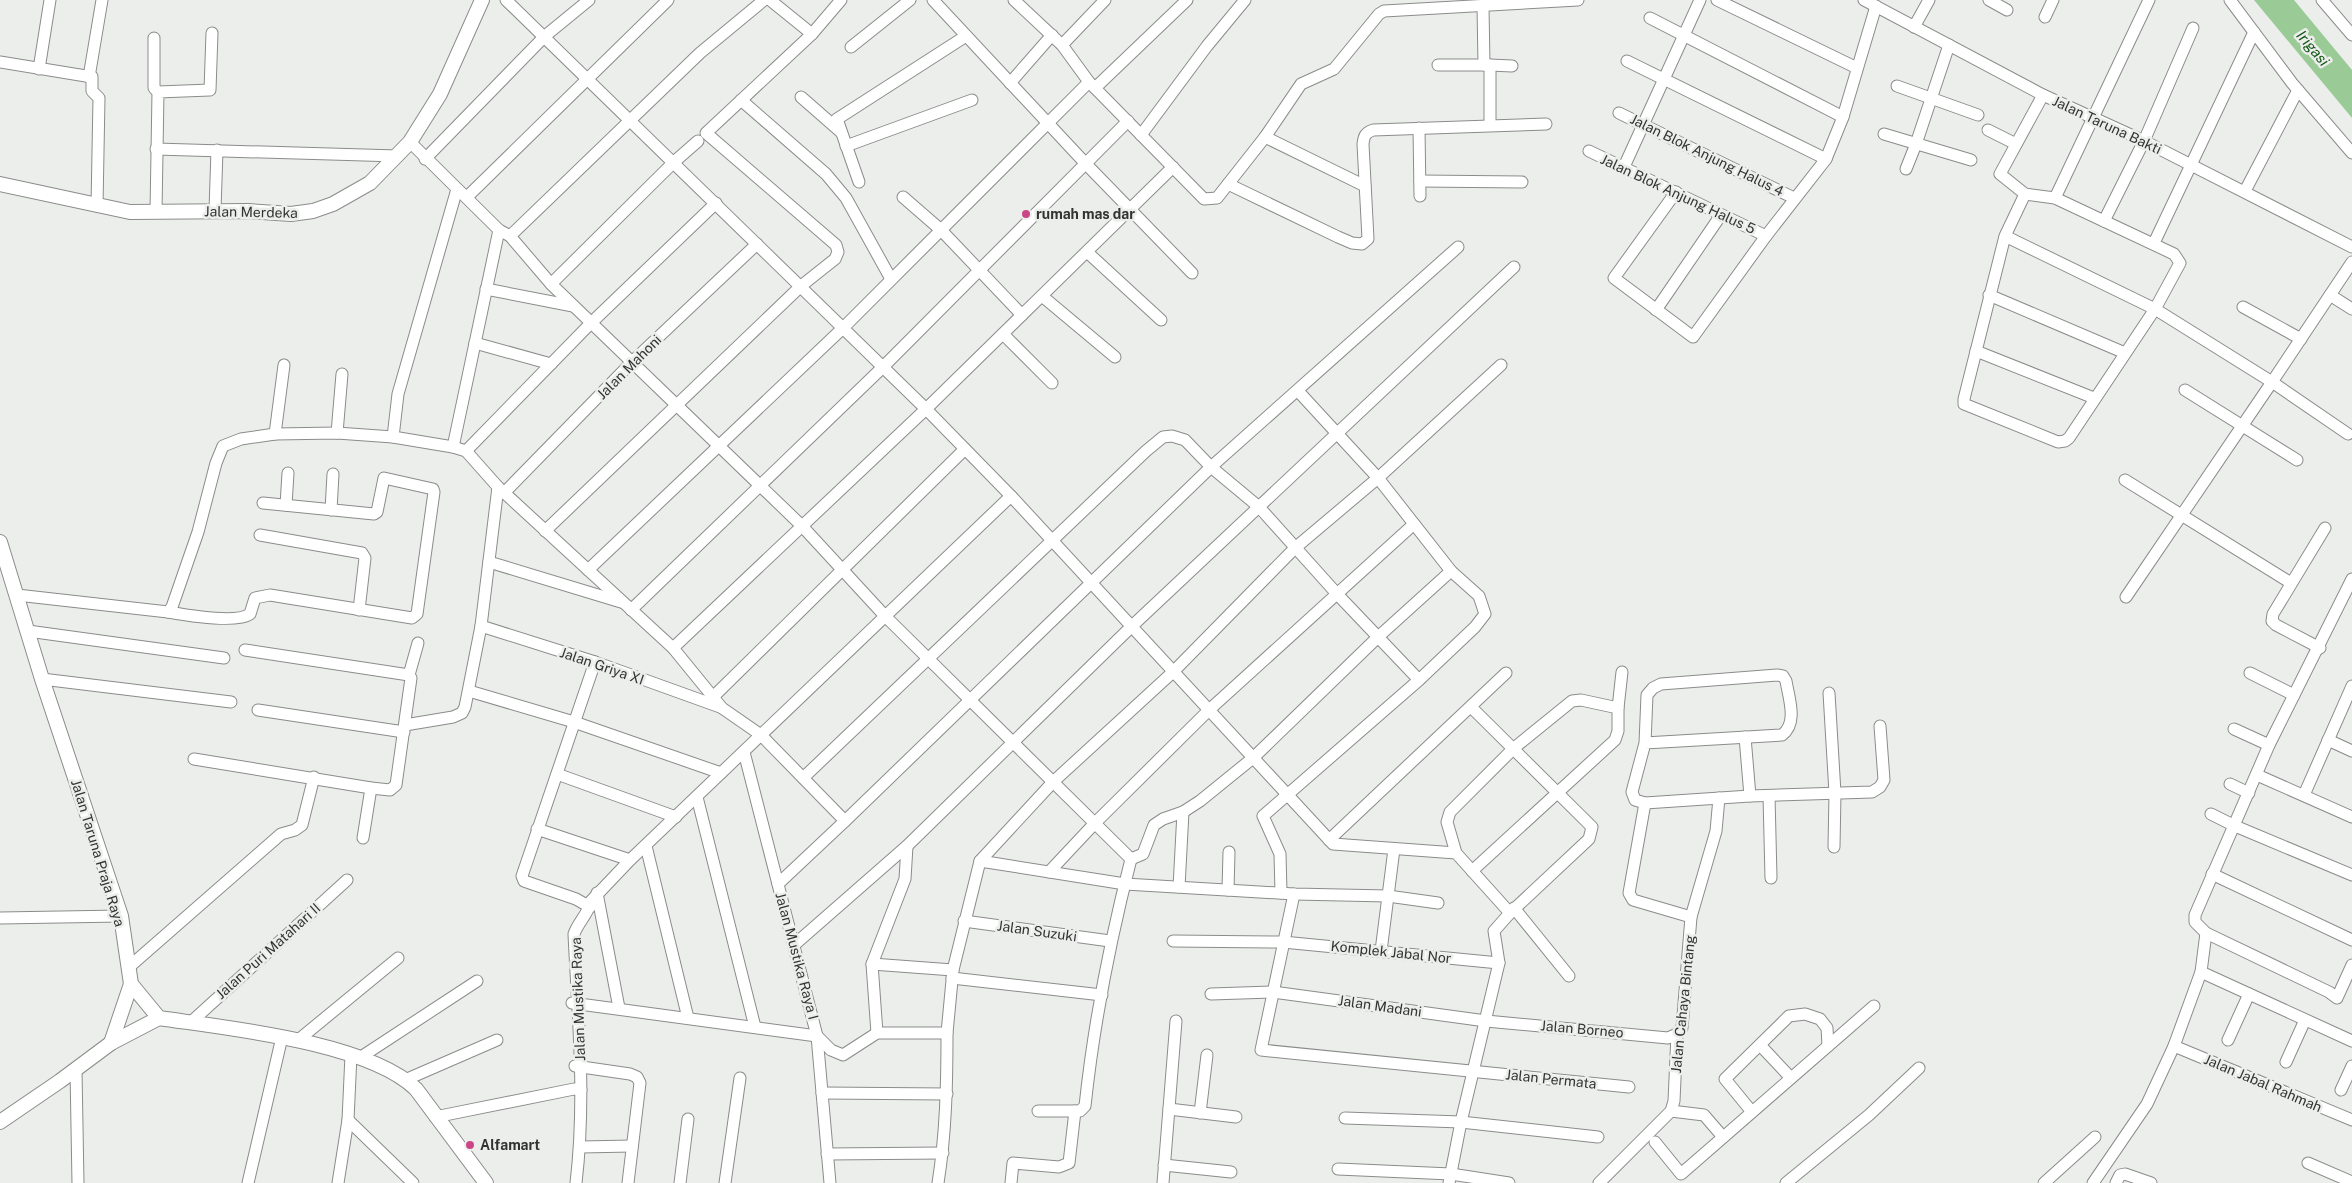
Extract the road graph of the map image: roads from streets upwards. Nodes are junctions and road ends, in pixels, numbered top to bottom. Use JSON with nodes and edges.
{"nodes":[{"id":1,"x":50,"y":0,"type":"edge"},
{"id":2,"x":102,"y":0,"type":"edge"},
{"id":3,"x":482,"y":0,"type":"edge"},
{"id":4,"x":506,"y":0,"type":"edge"},
{"id":5,"x":589,"y":0,"type":"edge"},
{"id":6,"x":668,"y":0,"type":"edge"},
{"id":7,"x":764,"y":0,"type":"edge"},
{"id":8,"x":770,"y":0,"type":"edge"},
{"id":9,"x":841,"y":0,"type":"edge"},
{"id":10,"x":910,"y":0,"type":"edge"},
{"id":11,"x":933,"y":0,"type":"edge"},
{"id":12,"x":1014,"y":0,"type":"edge"},
{"id":13,"x":1087,"y":0,"type":"edge"},
{"id":14,"x":1105,"y":0,"type":"edge"},
{"id":15,"x":1187,"y":0,"type":"edge"},
{"id":16,"x":1245,"y":0,"type":"edge"},
{"id":17,"x":1578,"y":0,"type":"edge"},
{"id":18,"x":1700,"y":0,"type":"edge"},
{"id":19,"x":1717,"y":0,"type":"edge"},
{"id":20,"x":1864,"y":0,"type":"edge"},
{"id":21,"x":1929,"y":0,"type":"edge"},
{"id":22,"x":1989,"y":0,"type":"edge"},
{"id":23,"x":2053,"y":0,"type":"edge"},
{"id":24,"x":2149,"y":0,"type":"edge"},
{"id":25,"x":2230,"y":0,"type":"edge"},
{"id":26,"x":2322,"y":0,"type":"edge"},
{"id":27,"x":1526,"y":2,"type":"edge"},
{"id":28,"x":1476,"y":4,"type":"edge"},
{"id":29,"x":1414,"y":5,"type":"edge"},
{"id":30,"x":1876,"y":6,"type":"junction"},
{"id":31,"x":1095,"y":10,"type":"junction"},
{"id":32,"x":2007,"y":10,"type":"dead end"},
{"id":33,"x":2045,"y":17,"type":"dead end"},
{"id":34,"x":1650,"y":18,"type":"dead end"},
{"id":35,"x":1914,"y":27,"type":"junction"},
{"id":36,"x":2193,"y":28,"type":"dead end"},
{"id":37,"x":2254,"y":32,"type":"junction"},
{"id":38,"x":212,"y":33,"type":"dead end"},
{"id":39,"x":812,"y":34,"type":"junction"},
{"id":40,"x":1052,"y":35,"type":"junction"},
{"id":41,"x":2352,"y":35,"type":"edge"},
{"id":42,"x":545,"y":36,"type":"junction"},
{"id":43,"x":966,"y":36,"type":"junction"},
{"id":44,"x":1684,"y":36,"type":"junction"},
{"id":45,"x":154,"y":38,"type":"dead end"},
{"id":46,"x":1062,"y":45,"type":"junction"},
{"id":47,"x":1949,"y":45,"type":"junction"},
{"id":48,"x":852,"y":47,"type":"dead end"},
{"id":49,"x":1627,"y":61,"type":"dead end"},
{"id":50,"x":0,"y":62,"type":"edge"},
{"id":51,"x":1438,"y":65,"type":"dead end"},
{"id":52,"x":1487,"y":65,"type":"junction"},
{"id":53,"x":1512,"y":66,"type":"dead end"},
{"id":54,"x":1857,"y":68,"type":"junction"},
{"id":55,"x":39,"y":69,"type":"junction"},
{"id":56,"x":89,"y":77,"type":"junction"},
{"id":57,"x":1665,"y":78,"type":"junction"},
{"id":58,"x":588,"y":79,"type":"junction"},
{"id":59,"x":1010,"y":83,"type":"junction"},
{"id":60,"x":1092,"y":85,"type":"junction"},
{"id":61,"x":1897,"y":86,"type":"dead end"},
{"id":62,"x":2298,"y":90,"type":"junction"},
{"id":63,"x":158,"y":92,"type":"junction"},
{"id":64,"x":2043,"y":95,"type":"junction"},
{"id":65,"x":801,"y":97,"type":"dead end"},
{"id":66,"x":1932,"y":97,"type":"junction"},
{"id":67,"x":741,"y":100,"type":"junction"},
{"id":68,"x":972,"y":100,"type":"dead end"},
{"id":69,"x":1619,"y":113,"type":"dead end"},
{"id":70,"x":1978,"y":115,"type":"dead end"},
{"id":71,"x":1843,"y":117,"type":"junction"},
{"id":72,"x":2094,"y":117,"type":"junction"},
{"id":73,"x":630,"y":119,"type":"junction"},
{"id":74,"x":1128,"y":122,"type":"junction"},
{"id":75,"x":1047,"y":124,"type":"junction"},
{"id":76,"x":1546,"y":124,"type":"dead end"},
{"id":77,"x":1645,"y":124,"type":"junction"},
{"id":78,"x":1490,"y":125,"type":"junction"},
{"id":79,"x":1419,"y":128,"type":"junction"},
{"id":80,"x":1988,"y":130,"type":"dead end"},
{"id":81,"x":841,"y":132,"type":"junction"},
{"id":82,"x":1884,"y":134,"type":"dead end"},
{"id":83,"x":1141,"y":135,"type":"junction"},
{"id":84,"x":1265,"y":137,"type":"junction"},
{"id":85,"x":698,"y":141,"type":"dead end"},
{"id":86,"x":2144,"y":141,"type":"junction"},
{"id":87,"x":410,"y":142,"type":"junction"},
{"id":88,"x":1916,"y":144,"type":"junction"},
{"id":89,"x":2016,"y":144,"type":"junction"},
{"id":90,"x":846,"y":146,"type":"junction"},
{"id":91,"x":156,"y":148,"type":"junction"},
{"id":92,"x":217,"y":150,"type":"junction"},
{"id":93,"x":1589,"y":151,"type":"dead end"},
{"id":94,"x":2352,"y":154,"type":"edge"},
{"id":95,"x":398,"y":156,"type":"junction"},
{"id":96,"x":425,"y":159,"type":"junction"},
{"id":97,"x":1826,"y":159,"type":"junction"},
{"id":98,"x":1971,"y":160,"type":"dead end"},
{"id":99,"x":674,"y":162,"type":"junction"},
{"id":100,"x":1086,"y":164,"type":"junction"},
{"id":101,"x":2191,"y":165,"type":"junction"},
{"id":102,"x":1173,"y":167,"type":"junction"},
{"id":103,"x":1623,"y":169,"type":"junction"},
{"id":104,"x":1906,"y":169,"type":"dead end"},
{"id":105,"x":1420,"y":181,"type":"junction"},
{"id":106,"x":859,"y":182,"type":"dead end"},
{"id":107,"x":1522,"y":182,"type":"dead end"},
{"id":108,"x":0,"y":184,"type":"edge"},
{"id":109,"x":1228,"y":184,"type":"junction"},
{"id":110,"x":1364,"y":186,"type":"junction"},
{"id":111,"x":457,"y":189,"type":"junction"},
{"id":112,"x":2244,"y":191,"type":"junction"},
{"id":113,"x":1676,"y":192,"type":"junction"},
{"id":114,"x":2025,"y":194,"type":"junction"},
{"id":115,"x":1420,"y":196,"type":"dead end"},
{"id":116,"x":903,"y":197,"type":"dead end"},
{"id":117,"x":467,"y":198,"type":"junction"},
{"id":118,"x":1794,"y":198,"type":"junction"},
{"id":119,"x":2055,"y":198,"type":"junction"},
{"id":120,"x":716,"y":203,"type":"junction"},
{"id":121,"x":96,"y":206,"type":"junction"},
{"id":122,"x":215,"y":210,"type":"junction"},
{"id":123,"x":1130,"y":210,"type":"junction"},
{"id":124,"x":156,"y":212,"type":"junction"},
{"id":125,"x":1720,"y":215,"type":"junction"},
{"id":126,"x":2104,"y":221,"type":"junction"},
{"id":127,"x":498,"y":230,"type":"junction"},
{"id":128,"x":941,"y":230,"type":"junction"},
{"id":129,"x":510,"y":236,"type":"junction"},
{"id":130,"x":1766,"y":236,"type":"junction"},
{"id":131,"x":2005,"y":236,"type":"junction"},
{"id":132,"x":2154,"y":243,"type":"junction"},
{"id":133,"x":757,"y":244,"type":"junction"},
{"id":134,"x":1458,"y":248,"type":"dead end"},
{"id":135,"x":2352,"y":248,"type":"edge"},
{"id":136,"x":1087,"y":252,"type":"junction"},
{"id":137,"x":2352,"y":262,"type":"edge"},
{"id":138,"x":1514,"y":267,"type":"dead end"},
{"id":139,"x":980,"y":270,"type":"junction"},
{"id":140,"x":1192,"y":273,"type":"dead end"},
{"id":141,"x":891,"y":279,"type":"junction"},
{"id":142,"x":551,"y":284,"type":"junction"},
{"id":143,"x":801,"y":286,"type":"junction"},
{"id":144,"x":486,"y":289,"type":"junction"},
{"id":145,"x":1989,"y":295,"type":"junction"},
{"id":146,"x":2330,"y":295,"type":"junction"},
{"id":147,"x":1042,"y":296,"type":"junction"},
{"id":148,"x":574,"y":306,"type":"junction"},
{"id":149,"x":2244,"y":307,"type":"dead end"},
{"id":150,"x":2155,"y":309,"type":"junction"},
{"id":151,"x":1656,"y":310,"type":"junction"},
{"id":152,"x":2352,"y":310,"type":"edge"},
{"id":153,"x":1022,"y":315,"type":"junction"},
{"id":154,"x":1161,"y":320,"type":"dead end"},
{"id":155,"x":592,"y":323,"type":"junction"},
{"id":156,"x":843,"y":328,"type":"junction"},
{"id":157,"x":1003,"y":334,"type":"junction"},
{"id":158,"x":2300,"y":339,"type":"junction"},
{"id":159,"x":475,"y":343,"type":"junction"},
{"id":160,"x":1976,"y":351,"type":"junction"},
{"id":161,"x":2125,"y":352,"type":"junction"},
{"id":162,"x":1115,"y":358,"type":"dead end"},
{"id":163,"x":632,"y":362,"type":"junction"},
{"id":164,"x":551,"y":364,"type":"junction"},
{"id":165,"x":284,"y":365,"type":"dead end"},
{"id":166,"x":1501,"y":365,"type":"dead end"},
{"id":167,"x":883,"y":367,"type":"junction"},
{"id":168,"x":342,"y":374,"type":"dead end"},
{"id":169,"x":2272,"y":382,"type":"junction"},
{"id":170,"x":1052,"y":384,"type":"dead end"},
{"id":171,"x":2185,"y":390,"type":"dead end"},
{"id":172,"x":1298,"y":391,"type":"junction"},
{"id":173,"x":2094,"y":398,"type":"junction"},
{"id":174,"x":676,"y":404,"type":"junction"},
{"id":175,"x":926,"y":409,"type":"junction"},
{"id":176,"x":2242,"y":426,"type":"junction"},
{"id":177,"x":2351,"y":432,"type":"edge"},
{"id":178,"x":337,"y":433,"type":"junction"},
{"id":179,"x":1337,"y":433,"type":"junction"},
{"id":180,"x":274,"y":434,"type":"junction"},
{"id":181,"x":393,"y":437,"type":"junction"},
{"id":182,"x":453,"y":446,"type":"junction"},
{"id":183,"x":718,"y":446,"type":"junction"},
{"id":184,"x":965,"y":449,"type":"junction"},
{"id":185,"x":466,"y":451,"type":"junction"},
{"id":186,"x":2298,"y":460,"type":"dead end"},
{"id":187,"x":1211,"y":467,"type":"junction"},
{"id":188,"x":288,"y":473,"type":"dead end"},
{"id":189,"x":333,"y":474,"type":"dead end"},
{"id":190,"x":1378,"y":478,"type":"junction"},
{"id":191,"x":2125,"y":480,"type":"dead end"},
{"id":192,"x":761,"y":486,"type":"junction"},
{"id":193,"x":501,"y":490,"type":"junction"},
{"id":194,"x":1010,"y":496,"type":"junction"},
{"id":195,"x":263,"y":503,"type":"dead end"},
{"id":196,"x":286,"y":505,"type":"junction"},
{"id":197,"x":1259,"y":507,"type":"junction"},
{"id":198,"x":331,"y":510,"type":"junction"},
{"id":199,"x":2183,"y":514,"type":"junction"},
{"id":200,"x":1414,"y":524,"type":"junction"},
{"id":201,"x":802,"y":526,"type":"junction"},
{"id":202,"x":2325,"y":528,"type":"dead end"},
{"id":203,"x":546,"y":531,"type":"junction"},
{"id":204,"x":260,"y":535,"type":"dead end"},
{"id":205,"x":1051,"y":540,"type":"junction"},
{"id":206,"x":0,"y":542,"type":"edge"},
{"id":207,"x":1295,"y":548,"type":"junction"},
{"id":208,"x":489,"y":562,"type":"junction"},
{"id":209,"x":588,"y":570,"type":"junction"},
{"id":210,"x":842,"y":570,"type":"junction"},
{"id":211,"x":1451,"y":571,"type":"junction"},
{"id":212,"x":2352,"y":580,"type":"edge"},
{"id":213,"x":1091,"y":583,"type":"junction"},
{"id":214,"x":2292,"y":583,"type":"junction"},
{"id":215,"x":17,"y":595,"type":"junction"},
{"id":216,"x":1338,"y":595,"type":"junction"},
{"id":217,"x":2126,"y":597,"type":"dead end"},
{"id":218,"x":627,"y":606,"type":"junction"},
{"id":219,"x":359,"y":610,"type":"junction"},
{"id":220,"x":168,"y":612,"type":"junction"},
{"id":221,"x":885,"y":616,"type":"junction"},
{"id":222,"x":481,"y":626,"type":"junction"},
{"id":223,"x":1132,"y":626,"type":"junction"},
{"id":224,"x":28,"y":631,"type":"junction"},
{"id":225,"x":1378,"y":637,"type":"junction"},
{"id":226,"x":418,"y":643,"type":"dead end"},
{"id":227,"x":673,"y":648,"type":"junction"},
{"id":228,"x":2320,"y":648,"type":"junction"},
{"id":229,"x":245,"y":650,"type":"dead end"},
{"id":230,"x":224,"y":658,"type":"dead end"},
{"id":231,"x":929,"y":659,"type":"junction"},
{"id":232,"x":595,"y":662,"type":"junction"},
{"id":233,"x":1173,"y":672,"type":"junction"},
{"id":234,"x":1622,"y":672,"type":"dead end"},
{"id":235,"x":2250,"y":673,"type":"dead end"},
{"id":236,"x":1506,"y":674,"type":"dead end"},
{"id":237,"x":409,"y":675,"type":"junction"},
{"id":238,"x":42,"y":679,"type":"junction"},
{"id":239,"x":1419,"y":680,"type":"junction"},
{"id":240,"x":469,"y":691,"type":"junction"},
{"id":241,"x":2351,"y":691,"type":"edge"},
{"id":242,"x":1829,"y":693,"type":"dead end"},
{"id":243,"x":2294,"y":695,"type":"junction"},
{"id":244,"x":713,"y":697,"type":"junction"},
{"id":245,"x":970,"y":700,"type":"junction"},
{"id":246,"x":231,"y":702,"type":"dead end"},
{"id":247,"x":1471,"y":707,"type":"junction"},
{"id":248,"x":722,"y":708,"type":"junction"},
{"id":249,"x":1618,"y":708,"type":"junction"},
{"id":250,"x":258,"y":710,"type":"dead end"},
{"id":251,"x":1209,"y":710,"type":"junction"},
{"id":252,"x":574,"y":722,"type":"junction"},
{"id":253,"x":1880,"y":726,"type":"dead end"},
{"id":254,"x":405,"y":728,"type":"junction"},
{"id":255,"x":2234,"y":729,"type":"dead end"},
{"id":256,"x":762,"y":735,"type":"junction"},
{"id":257,"x":1745,"y":737,"type":"junction"},
{"id":258,"x":2328,"y":740,"type":"junction"},
{"id":259,"x":1013,"y":743,"type":"junction"},
{"id":260,"x":1645,"y":743,"type":"junction"},
{"id":261,"x":2270,"y":745,"type":"junction"},
{"id":262,"x":1514,"y":748,"type":"junction"},
{"id":263,"x":744,"y":752,"type":"junction"},
{"id":264,"x":2352,"y":752,"type":"edge"},
{"id":265,"x":1253,"y":758,"type":"junction"},
{"id":266,"x":194,"y":759,"type":"dead end"},
{"id":267,"x":721,"y":773,"type":"junction"},
{"id":268,"x":557,"y":774,"type":"junction"},
{"id":269,"x":2257,"y":775,"type":"junction"},
{"id":270,"x":314,"y":777,"type":"junction"},
{"id":271,"x":803,"y":778,"type":"junction"},
{"id":272,"x":1053,"y":782,"type":"junction"},
{"id":273,"x":2230,"y":784,"type":"dead end"},
{"id":274,"x":371,"y":788,"type":"junction"},
{"id":275,"x":1557,"y":791,"type":"junction"},
{"id":276,"x":1835,"y":793,"type":"junction"},
{"id":277,"x":2249,"y":793,"type":"junction"},
{"id":278,"x":2304,"y":795,"type":"junction"},
{"id":279,"x":1288,"y":796,"type":"junction"},
{"id":280,"x":1750,"y":796,"type":"junction"},
{"id":281,"x":1768,"y":796,"type":"junction"},
{"id":282,"x":697,"y":797,"type":"junction"},
{"id":283,"x":1719,"y":798,"type":"junction"},
{"id":284,"x":1645,"y":803,"type":"junction"},
{"id":285,"x":1183,"y":812,"type":"junction"},
{"id":286,"x":2211,"y":814,"type":"dead end"},
{"id":287,"x":676,"y":817,"type":"junction"},
{"id":288,"x":2352,"y":817,"type":"edge"},
{"id":289,"x":845,"y":821,"type":"junction"},
{"id":290,"x":1095,"y":823,"type":"junction"},
{"id":291,"x":2235,"y":826,"type":"junction"},
{"id":292,"x":537,"y":829,"type":"junction"},
{"id":293,"x":362,"y":838,"type":"dead end"},
{"id":294,"x":1329,"y":840,"type":"junction"},
{"id":295,"x":646,"y":846,"type":"junction"},
{"id":296,"x":907,"y":846,"type":"junction"},
{"id":297,"x":1834,"y":847,"type":"dead end"},
{"id":298,"x":1394,"y":849,"type":"junction"},
{"id":299,"x":1229,"y":852,"type":"dead end"},
{"id":300,"x":1456,"y":853,"type":"junction"},
{"id":301,"x":1131,"y":859,"type":"junction"},
{"id":302,"x":630,"y":860,"type":"junction"},
{"id":303,"x":980,"y":861,"type":"junction"},
{"id":304,"x":1472,"y":871,"type":"junction"},
{"id":305,"x":1049,"y":872,"type":"junction"},
{"id":306,"x":2212,"y":874,"type":"junction"},
{"id":307,"x":2352,"y":875,"type":"edge"},
{"id":308,"x":1772,"y":878,"type":"dead end"},
{"id":309,"x":347,"y":880,"type":"dead end"},
{"id":310,"x":778,"y":884,"type":"junction"},
{"id":311,"x":1125,"y":884,"type":"junction"},
{"id":312,"x":1179,"y":887,"type":"junction"},
{"id":313,"x":1228,"y":890,"type":"junction"},
{"id":314,"x":1281,"y":893,"type":"junction"},
{"id":315,"x":1294,"y":894,"type":"junction"},
{"id":316,"x":1388,"y":896,"type":"junction"},
{"id":317,"x":590,"y":901,"type":"junction"},
{"id":318,"x":1438,"y":903,"type":"dead end"},
{"id":319,"x":1512,"y":911,"type":"junction"},
{"id":320,"x":121,"y":916,"type":"junction"},
{"id":321,"x":1691,"y":917,"type":"junction"},
{"id":322,"x":0,"y":918,"type":"edge"},
{"id":323,"x":964,"y":921,"type":"junction"},
{"id":324,"x":2206,"y":933,"type":"junction"},
{"id":325,"x":2352,"y":940,"type":"edge"},
{"id":326,"x":1110,"y":941,"type":"junction"},
{"id":327,"x":1173,"y":941,"type":"dead end"},
{"id":328,"x":1283,"y":942,"type":"junction"},
{"id":329,"x":794,"y":945,"type":"junction"},
{"id":330,"x":1381,"y":951,"type":"junction"},
{"id":331,"x":398,"y":958,"type":"dead end"},
{"id":332,"x":1500,"y":963,"type":"junction"},
{"id":333,"x":872,"y":964,"type":"junction"},
{"id":334,"x":2352,"y":965,"type":"edge"},
{"id":335,"x":129,"y":967,"type":"junction"},
{"id":336,"x":2201,"y":972,"type":"junction"},
{"id":337,"x":952,"y":974,"type":"junction"},
{"id":338,"x":1569,"y":976,"type":"dead end"},
{"id":339,"x":477,"y":981,"type":"dead end"},
{"id":340,"x":131,"y":984,"type":"junction"},
{"id":341,"x":1273,"y":992,"type":"junction"},
{"id":342,"x":1211,"y":994,"type":"dead end"},
{"id":343,"x":2249,"y":994,"type":"junction"},
{"id":344,"x":1102,"y":995,"type":"junction"},
{"id":345,"x":576,"y":1003,"type":"junction"},
{"id":346,"x":1874,"y":1006,"type":"dead end"},
{"id":347,"x":620,"y":1008,"type":"junction"},
{"id":348,"x":159,"y":1018,"type":"junction"},
{"id":349,"x":688,"y":1018,"type":"junction"},
{"id":350,"x":2305,"y":1020,"type":"junction"},
{"id":351,"x":1176,"y":1021,"type":"dead end"},
{"id":352,"x":1486,"y":1021,"type":"junction"},
{"id":353,"x":190,"y":1022,"type":"junction"},
{"id":354,"x":755,"y":1027,"type":"junction"},
{"id":355,"x":877,"y":1033,"type":"junction"},
{"id":356,"x":947,"y":1033,"type":"junction"},
{"id":357,"x":1677,"y":1034,"type":"junction"},
{"id":358,"x":817,"y":1036,"type":"junction"},
{"id":359,"x":282,"y":1037,"type":"junction"},
{"id":360,"x":497,"y":1040,"type":"dead end"},
{"id":361,"x":2228,"y":1040,"type":"dead end"},
{"id":362,"x":297,"y":1041,"type":"junction"},
{"id":363,"x":2352,"y":1041,"type":"edge"},
{"id":364,"x":111,"y":1043,"type":"junction"},
{"id":365,"x":1760,"y":1045,"type":"junction"},
{"id":366,"x":1828,"y":1046,"type":"junction"},
{"id":367,"x":2174,"y":1046,"type":"junction"},
{"id":368,"x":1207,"y":1055,"type":"dead end"},
{"id":369,"x":356,"y":1056,"type":"junction"},
{"id":370,"x":2286,"y":1062,"type":"dead end"},
{"id":371,"x":577,"y":1066,"type":"junction"},
{"id":372,"x":2352,"y":1066,"type":"edge"},
{"id":373,"x":1918,"y":1068,"type":"dead end"},
{"id":374,"x":76,"y":1070,"type":"junction"},
{"id":375,"x":1474,"y":1071,"type":"junction"},
{"id":376,"x":740,"y":1078,"type":"dead end"},
{"id":377,"x":1791,"y":1078,"type":"junction"},
{"id":378,"x":405,"y":1080,"type":"junction"},
{"id":379,"x":1629,"y":1088,"type":"dead end"},
{"id":380,"x":577,"y":1090,"type":"junction"},
{"id":381,"x":2341,"y":1090,"type":"dead end"},
{"id":382,"x":822,"y":1093,"type":"junction"},
{"id":383,"x":947,"y":1094,"type":"junction"},
{"id":384,"x":1169,"y":1109,"type":"junction"},
{"id":385,"x":1038,"y":1111,"type":"dead end"},
{"id":386,"x":1075,"y":1111,"type":"junction"},
{"id":387,"x":1671,"y":1111,"type":"junction"},
{"id":388,"x":1752,"y":1112,"type":"junction"},
{"id":389,"x":1200,"y":1113,"type":"junction"},
{"id":390,"x":435,"y":1117,"type":"junction"},
{"id":391,"x":1236,"y":1117,"type":"dead end"},
{"id":392,"x":688,"y":1118,"type":"dead end"},
{"id":393,"x":1345,"y":1118,"type":"dead end"},
{"id":394,"x":348,"y":1120,"type":"junction"},
{"id":395,"x":2352,"y":1120,"type":"edge"},
{"id":396,"x":0,"y":1122,"type":"edge"},
{"id":397,"x":1461,"y":1122,"type":"junction"},
{"id":398,"x":1598,"y":1137,"type":"dead end"},
{"id":399,"x":1723,"y":1137,"type":"junction"},
{"id":400,"x":2094,"y":1137,"type":"dead end"},
{"id":401,"x":1656,"y":1142,"type":"dead end"},
{"id":402,"x":632,"y":1146,"type":"junction"},
{"id":403,"x":580,"y":1147,"type":"junction"},
{"id":404,"x":942,"y":1153,"type":"junction"},
{"id":405,"x":827,"y":1154,"type":"junction"},
{"id":406,"x":2308,"y":1163,"type":"dead end"},
{"id":407,"x":1164,"y":1165,"type":"junction"},
{"id":408,"x":1338,"y":1169,"type":"dead end"},
{"id":409,"x":1231,"y":1172,"type":"dead end"},
{"id":410,"x":1450,"y":1178,"type":"edge"},
{"id":411,"x":341,"y":1181,"type":"edge"},
{"id":412,"x":2352,"y":1182,"type":"edge"},
{"id":413,"x":78,"y":1183,"type":"edge"},
{"id":414,"x":248,"y":1183,"type":"edge"},
{"id":415,"x":413,"y":1183,"type":"edge"},
{"id":416,"x":486,"y":1183,"type":"edge"},
{"id":417,"x":569,"y":1183,"type":"edge"},
{"id":418,"x":576,"y":1183,"type":"edge"},
{"id":419,"x":628,"y":1183,"type":"edge"},
{"id":420,"x":680,"y":1183,"type":"edge"},
{"id":421,"x":725,"y":1183,"type":"edge"},
{"id":422,"x":830,"y":1183,"type":"edge"},
{"id":423,"x":938,"y":1183,"type":"edge"},
{"id":424,"x":1012,"y":1183,"type":"edge"},
{"id":425,"x":1163,"y":1183,"type":"edge"},
{"id":426,"x":1510,"y":1183,"type":"edge"},
{"id":427,"x":1599,"y":1183,"type":"edge"},
{"id":428,"x":1786,"y":1183,"type":"edge"},
{"id":429,"x":2044,"y":1183,"type":"edge"},
{"id":430,"x":2093,"y":1183,"type":"edge"},
{"id":431,"x":2116,"y":1183,"type":"edge"},
{"id":432,"x":2150,"y":1183,"type":"edge"}],
"edges":[{"from":1,"to":55,"type":"street"},
{"from":2,"to":56,"type":"street"},
{"from":3,"to":87,"type":"street","name":"Jalan Merdeka"},
{"from":4,"to":42,"type":"street"},
{"from":5,"to":42,"type":"street"},
{"from":6,"to":58,"type":"street"},
{"from":7,"to":73,"type":"street"},
{"from":8,"to":39,"type":"street"},
{"from":9,"to":39,"type":"street"},
{"from":10,"to":48,"type":"street"},
{"from":11,"to":43,"type":"street"},
{"from":12,"to":40,"type":"street"},
{"from":13,"to":31,"type":"street"},
{"from":14,"to":31,"type":"street"},
{"from":15,"to":60,"type":"street"},
{"from":16,"to":83,"type":"street"},
{"from":17,"to":27,"type":"street"},
{"from":18,"to":44,"type":"street"},
{"from":19,"to":54,"type":"street"},
{"from":20,"to":30,"type":"street","name":"Jalan Taruna Bakti"},
{"from":21,"to":35,"type":"street"},
{"from":22,"to":32,"type":"street"},
{"from":23,"to":33,"type":"street"},
{"from":24,"to":72,"type":"street"},
{"from":25,"to":37,"type":"street"},
{"from":26,"to":41,"type":"street"},
{"from":27,"to":28,"type":"street"},
{"from":28,"to":29,"type":"street"},
{"from":28,"to":52,"type":"street"},
{"from":29,"to":84,"type":"street"},
{"from":30,"to":35,"type":"street","name":"Jalan Taruna Bakti"},
{"from":30,"to":54,"type":"street"},
{"from":31,"to":46,"type":"street"},
{"from":34,"to":44,"type":"street"},
{"from":35,"to":47,"type":"street","name":"Jalan Taruna Bakti"},
{"from":36,"to":86,"type":"street"},
{"from":37,"to":62,"type":"street"},
{"from":37,"to":101,"type":"street"},
{"from":38,"to":63,"type":"street"},
{"from":39,"to":67,"type":"street"},
{"from":40,"to":46,"type":"street"},
{"from":40,"to":59,"type":"street"},
{"from":42,"to":58,"type":"street"},
{"from":42,"to":96,"type":"street"},
{"from":43,"to":59,"type":"street"},
{"from":43,"to":81,"type":"street"},
{"from":44,"to":57,"type":"street"},
{"from":44,"to":71,"type":"street"},
{"from":45,"to":63,"type":"street"},
{"from":46,"to":60,"type":"street"},
{"from":47,"to":64,"type":"street","name":"Jalan Taruna Bakti"},
{"from":47,"to":66,"type":"street"},
{"from":49,"to":57,"type":"street"},
{"from":50,"to":55,"type":"street"},
{"from":51,"to":52,"type":"street"},
{"from":52,"to":53,"type":"street"},
{"from":52,"to":78,"type":"street"},
{"from":54,"to":71,"type":"street"},
{"from":55,"to":56,"type":"street"},
{"from":56,"to":121,"type":"street"},
{"from":57,"to":77,"type":"street"},
{"from":57,"to":97,"type":"street"},
{"from":58,"to":73,"type":"street"},
{"from":58,"to":117,"type":"street"},
{"from":59,"to":75,"type":"street"},
{"from":60,"to":74,"type":"street"},
{"from":60,"to":75,"type":"street"},
{"from":61,"to":66,"type":"street"},
{"from":62,"to":94,"type":"street"},
{"from":62,"to":112,"type":"street"},
{"from":63,"to":91,"type":"street"},
{"from":64,"to":72,"type":"street","name":"Jalan Taruna Bakti"},
{"from":64,"to":89,"type":"street"},
{"from":65,"to":81,"type":"street"},
{"from":66,"to":70,"type":"street"},
{"from":66,"to":88,"type":"street"},
{"from":67,"to":141,"type":"street"},
{"from":67,"to":143,"type":"street"},
{"from":68,"to":90,"type":"street"},
{"from":69,"to":77,"type":"street","name":"Jalan Blok Anjung Halus 4"},
{"from":71,"to":97,"type":"street"},
{"from":72,"to":86,"type":"street","name":"Jalan Taruna Bakti"},
{"from":72,"to":119,"type":"street"},
{"from":73,"to":99,"type":"street"},
{"from":73,"to":129,"type":"street"},
{"from":74,"to":83,"type":"street"},
{"from":74,"to":100,"type":"street"},
{"from":75,"to":100,"type":"street"},
{"from":75,"to":128,"type":"street"},
{"from":76,"to":78,"type":"street"},
{"from":77,"to":103,"type":"street"},
{"from":77,"to":118,"type":"street","name":"Jalan Blok Anjung Halus 4"},
{"from":78,"to":79,"type":"street"},
{"from":79,"to":105,"type":"street"},
{"from":79,"to":110,"type":"street"},
{"from":80,"to":89,"type":"street"},
{"from":81,"to":90,"type":"street"},
{"from":82,"to":88,"type":"street"},
{"from":83,"to":102,"type":"street"},
{"from":84,"to":109,"type":"street"},
{"from":84,"to":110,"type":"street"},
{"from":85,"to":99,"type":"street"},
{"from":86,"to":101,"type":"street","name":"Jalan Taruna Bakti"},
{"from":86,"to":126,"type":"street"},
{"from":87,"to":95,"type":"street","name":"Jalan Merdeka"},
{"from":87,"to":96,"type":"street"},
{"from":88,"to":98,"type":"street"},
{"from":88,"to":104,"type":"street"},
{"from":89,"to":114,"type":"street"},
{"from":90,"to":106,"type":"street"},
{"from":91,"to":92,"type":"street"},
{"from":91,"to":124,"type":"street"},
{"from":92,"to":95,"type":"street"},
{"from":92,"to":122,"type":"street"},
{"from":93,"to":103,"type":"street","name":"Jalan Blok Anjung Halus 5"},
{"from":95,"to":122,"type":"street","name":"Jalan Merdeka"},
{"from":96,"to":111,"type":"street"},
{"from":97,"to":118,"type":"street"},
{"from":99,"to":120,"type":"street"},
{"from":99,"to":142,"type":"street"},
{"from":100,"to":123,"type":"street"},
{"from":100,"to":139,"type":"street"},
{"from":101,"to":112,"type":"street","name":"Jalan Taruna Bakti"},
{"from":101,"to":132,"type":"street"},
{"from":102,"to":109,"type":"street"},
{"from":102,"to":123,"type":"street"},
{"from":103,"to":113,"type":"street","name":"Jalan Blok Anjung Halus 5"},
{"from":105,"to":107,"type":"street"},
{"from":105,"to":115,"type":"street"},
{"from":108,"to":121,"type":"street","name":"Jalan Merdeka"},
{"from":109,"to":110,"type":"street"},
{"from":111,"to":117,"type":"street"},
{"from":111,"to":181,"type":"street"},
{"from":112,"to":135,"type":"street","name":"Jalan Taruna Bakti"},
{"from":113,"to":125,"type":"street","name":"Jalan Blok Anjung Halus 5"},
{"from":113,"to":151,"type":"street"},
{"from":114,"to":119,"type":"street"},
{"from":114,"to":131,"type":"street"},
{"from":116,"to":128,"type":"street"},
{"from":117,"to":127,"type":"street"},
{"from":118,"to":130,"type":"street"},
{"from":119,"to":126,"type":"street"},
{"from":120,"to":133,"type":"street"},
{"from":120,"to":155,"type":"street"},
{"from":121,"to":124,"type":"street","name":"Jalan Merdeka"},
{"from":122,"to":124,"type":"street","name":"Jalan Merdeka"},
{"from":123,"to":136,"type":"street"},
{"from":123,"to":140,"type":"street"},
{"from":125,"to":130,"type":"street","name":"Jalan Blok Anjung Halus 5"},
{"from":125,"to":151,"type":"street"},
{"from":126,"to":132,"type":"street"},
{"from":127,"to":129,"type":"street"},
{"from":127,"to":144,"type":"street"},
{"from":128,"to":139,"type":"street"},
{"from":128,"to":141,"type":"street"},
{"from":129,"to":142,"type":"street"},
{"from":130,"to":151,"type":"street"},
{"from":131,"to":145,"type":"street"},
{"from":131,"to":150,"type":"street"},
{"from":132,"to":150,"type":"street"},
{"from":133,"to":143,"type":"street"},
{"from":133,"to":163,"type":"street","name":"Jalan Mahoni"},
{"from":134,"to":172,"type":"street"},
{"from":136,"to":147,"type":"street"},
{"from":136,"to":154,"type":"street"},
{"from":137,"to":146,"type":"street"},
{"from":138,"to":179,"type":"street"},
{"from":139,"to":153,"type":"street"},
{"from":139,"to":167,"type":"street"},
{"from":141,"to":156,"type":"street"},
{"from":142,"to":148,"type":"street"},
{"from":143,"to":156,"type":"street"},
{"from":143,"to":174,"type":"street"},
{"from":144,"to":148,"type":"street"},
{"from":144,"to":159,"type":"street"},
{"from":145,"to":160,"type":"street"},
{"from":145,"to":161,"type":"street"},
{"from":146,"to":152,"type":"street"},
{"from":146,"to":158,"type":"street"},
{"from":147,"to":153,"type":"street"},
{"from":147,"to":162,"type":"street"},
{"from":148,"to":155,"type":"street"},
{"from":149,"to":158,"type":"street"},
{"from":150,"to":161,"type":"street"},
{"from":150,"to":169,"type":"street"},
{"from":153,"to":157,"type":"street"},
{"from":155,"to":163,"type":"street"},
{"from":155,"to":164,"type":"street"},
{"from":156,"to":167,"type":"street"},
{"from":156,"to":183,"type":"street"},
{"from":157,"to":170,"type":"street"},
{"from":157,"to":175,"type":"street"},
{"from":158,"to":169,"type":"street"},
{"from":159,"to":164,"type":"street"},
{"from":159,"to":182,"type":"street"},
{"from":160,"to":173,"type":"street"},
{"from":160,"to":173,"type":"street"},
{"from":161,"to":173,"type":"street"},
{"from":163,"to":174,"type":"street"},
{"from":163,"to":193,"type":"street","name":"Jalan Mahoni"},
{"from":164,"to":185,"type":"street"},
{"from":165,"to":180,"type":"street"},
{"from":166,"to":190,"type":"street"},
{"from":167,"to":175,"type":"street"},
{"from":167,"to":192,"type":"street"},
{"from":168,"to":178,"type":"street"},
{"from":169,"to":176,"type":"street"},
{"from":169,"to":177,"type":"street"},
{"from":171,"to":176,"type":"street"},
{"from":172,"to":179,"type":"street"},
{"from":172,"to":187,"type":"street"},
{"from":174,"to":183,"type":"street"},
{"from":174,"to":203,"type":"street"},
{"from":175,"to":184,"type":"street"},
{"from":175,"to":201,"type":"street"},
{"from":176,"to":186,"type":"street"},
{"from":176,"to":199,"type":"street"},
{"from":178,"to":180,"type":"street"},
{"from":178,"to":181,"type":"street"},
{"from":179,"to":190,"type":"street"},
{"from":179,"to":197,"type":"street"},
{"from":180,"to":220,"type":"street"},
{"from":181,"to":182,"type":"street"},
{"from":182,"to":185,"type":"street"},
{"from":183,"to":192,"type":"street"},
{"from":183,"to":209,"type":"street"},
{"from":184,"to":194,"type":"street"},
{"from":184,"to":210,"type":"street"},
{"from":185,"to":193,"type":"street"},
{"from":187,"to":197,"type":"street"},
{"from":187,"to":205,"type":"street"},
{"from":187,"to":213,"type":"street"},
{"from":188,"to":196,"type":"street"},
{"from":189,"to":198,"type":"street"},
{"from":190,"to":200,"type":"street"},
{"from":190,"to":207,"type":"street"},
{"from":191,"to":199,"type":"street"},
{"from":192,"to":201,"type":"street"},
{"from":192,"to":218,"type":"street"},
{"from":193,"to":203,"type":"street"},
{"from":193,"to":208,"type":"street"},
{"from":194,"to":205,"type":"street"},
{"from":194,"to":221,"type":"street","name":"Jalan Mustika Raya"},
{"from":195,"to":196,"type":"street"},
{"from":196,"to":198,"type":"street"},
{"from":197,"to":207,"type":"street"},
{"from":197,"to":223,"type":"street"},
{"from":198,"to":219,"type":"street"},
{"from":199,"to":214,"type":"street"},
{"from":199,"to":217,"type":"street"},
{"from":200,"to":211,"type":"street"},
{"from":200,"to":216,"type":"street"},
{"from":201,"to":210,"type":"street"},
{"from":201,"to":227,"type":"street"},
{"from":202,"to":214,"type":"street"},
{"from":203,"to":209,"type":"street"},
{"from":204,"to":219,"type":"street"},
{"from":205,"to":213,"type":"street"},
{"from":205,"to":231,"type":"street"},
{"from":206,"to":215,"type":"street","name":"Jalan Taruna Praja Raya"},
{"from":207,"to":216,"type":"street"},
{"from":207,"to":233,"type":"street"},
{"from":208,"to":218,"type":"street"},
{"from":208,"to":222,"type":"street"},
{"from":209,"to":218,"type":"street"},
{"from":210,"to":221,"type":"street"},
{"from":210,"to":244,"type":"street"},
{"from":211,"to":225,"type":"street"},
{"from":211,"to":239,"type":"street"},
{"from":212,"to":228,"type":"street"},
{"from":213,"to":223,"type":"street"},
{"from":213,"to":245,"type":"street"},
{"from":214,"to":228,"type":"street"},
{"from":215,"to":220,"type":"street"},
{"from":215,"to":224,"type":"street","name":"Jalan Taruna Praja Raya"},
{"from":216,"to":225,"type":"street"},
{"from":216,"to":251,"type":"street"},
{"from":218,"to":227,"type":"street"},
{"from":219,"to":220,"type":"street"},
{"from":221,"to":231,"type":"street"},
{"from":221,"to":256,"type":"street","name":"Jalan Mustika Raya"},
{"from":222,"to":232,"type":"street","name":"Jalan Griya XI"},
{"from":222,"to":240,"type":"street"},
{"from":223,"to":233,"type":"street"},
{"from":223,"to":259,"type":"street"},
{"from":224,"to":230,"type":"street"},
{"from":224,"to":238,"type":"street","name":"Jalan Taruna Praja Raya"},
{"from":225,"to":239,"type":"street"},
{"from":225,"to":265,"type":"street"},
{"from":226,"to":237,"type":"street"},
{"from":227,"to":244,"type":"street"},
{"from":228,"to":243,"type":"street"},
{"from":229,"to":237,"type":"street"},
{"from":231,"to":245,"type":"street"},
{"from":231,"to":271,"type":"street"},
{"from":232,"to":248,"type":"street","name":"Jalan Griya XI"},
{"from":232,"to":252,"type":"street"},
{"from":233,"to":251,"type":"street"},
{"from":233,"to":272,"type":"street"},
{"from":234,"to":249,"type":"street"},
{"from":235,"to":243,"type":"street"},
{"from":236,"to":247,"type":"street"},
{"from":237,"to":254,"type":"street"},
{"from":238,"to":246,"type":"street"},
{"from":238,"to":320,"type":"street","name":"Jalan Taruna Praja Raya"},
{"from":239,"to":279,"type":"street"},
{"from":240,"to":252,"type":"street"},
{"from":240,"to":254,"type":"street"},
{"from":241,"to":258,"type":"street"},
{"from":242,"to":276,"type":"street"},
{"from":243,"to":261,"type":"street"},
{"from":244,"to":248,"type":"street"},
{"from":245,"to":259,"type":"street"},
{"from":245,"to":289,"type":"street"},
{"from":247,"to":262,"type":"street"},
{"from":247,"to":294,"type":"street"},
{"from":248,"to":256,"type":"street"},
{"from":249,"to":262,"type":"street"},
{"from":249,"to":275,"type":"street"},
{"from":250,"to":254,"type":"street"},
{"from":251,"to":265,"type":"street"},
{"from":251,"to":290,"type":"street"},
{"from":252,"to":267,"type":"street"},
{"from":252,"to":268,"type":"street"},
{"from":253,"to":276,"type":"street"},
{"from":254,"to":274,"type":"street"},
{"from":255,"to":261,"type":"street"},
{"from":256,"to":263,"type":"street","name":"Jalan Mustika Raya"},
{"from":256,"to":271,"type":"street"},
{"from":257,"to":260,"type":"street"},
{"from":257,"to":260,"type":"street"},
{"from":257,"to":280,"type":"street"},
{"from":258,"to":264,"type":"street"},
{"from":258,"to":278,"type":"street"},
{"from":259,"to":272,"type":"street"},
{"from":259,"to":296,"type":"street"},
{"from":260,"to":284,"type":"street"},
{"from":261,"to":269,"type":"street"},
{"from":262,"to":275,"type":"street"},
{"from":262,"to":300,"type":"street"},
{"from":263,"to":267,"type":"street","name":"Jalan Mustika Raya"},
{"from":263,"to":310,"type":"street","name":"Jalan Mustika Raya I"},
{"from":265,"to":279,"type":"street"},
{"from":265,"to":285,"type":"street"},
{"from":266,"to":270,"type":"street"},
{"from":267,"to":282,"type":"street","name":"Jalan Mustika Raya"},
{"from":268,"to":287,"type":"street"},
{"from":268,"to":292,"type":"street"},
{"from":269,"to":277,"type":"street"},
{"from":269,"to":278,"type":"street"},
{"from":270,"to":274,"type":"street"},
{"from":270,"to":335,"type":"street"},
{"from":271,"to":289,"type":"street"},
{"from":272,"to":290,"type":"street"},
{"from":272,"to":303,"type":"street"},
{"from":273,"to":277,"type":"street"},
{"from":274,"to":293,"type":"street"},
{"from":275,"to":304,"type":"street"},
{"from":275,"to":319,"type":"street"},
{"from":276,"to":281,"type":"street"},
{"from":276,"to":297,"type":"street"},
{"from":277,"to":291,"type":"street"},
{"from":278,"to":288,"type":"street"},
{"from":279,"to":294,"type":"street"},
{"from":279,"to":314,"type":"street"},
{"from":280,"to":281,"type":"street"},
{"from":280,"to":283,"type":"street"},
{"from":281,"to":308,"type":"street"},
{"from":282,"to":287,"type":"street","name":"Jalan Mustika Raya"},
{"from":282,"to":354,"type":"street"},
{"from":283,"to":284,"type":"street"},
{"from":283,"to":321,"type":"street","name":"Jalan Cahaya Bintang"},
{"from":284,"to":321,"type":"street"},
{"from":285,"to":301,"type":"street"},
{"from":285,"to":312,"type":"street"},
{"from":286,"to":291,"type":"street"},
{"from":287,"to":295,"type":"street","name":"Jalan Mustika Raya"},
{"from":289,"to":310,"type":"street"},
{"from":290,"to":301,"type":"street"},
{"from":290,"to":305,"type":"street"},
{"from":291,"to":306,"type":"street"},
{"from":291,"to":307,"type":"street"},
{"from":292,"to":302,"type":"street"},
{"from":292,"to":317,"type":"street"},
{"from":294,"to":298,"type":"street"},
{"from":295,"to":302,"type":"street","name":"Jalan Mustika Raya"},
{"from":295,"to":349,"type":"street"},
{"from":296,"to":329,"type":"street"},
{"from":296,"to":333,"type":"street"},
{"from":298,"to":300,"type":"street"},
{"from":298,"to":316,"type":"street"},
{"from":299,"to":313,"type":"street"},
{"from":300,"to":304,"type":"street"},
{"from":301,"to":311,"type":"street"},
{"from":302,"to":317,"type":"street","name":"Jalan Mustika Raya"},
{"from":303,"to":305,"type":"street"},
{"from":303,"to":323,"type":"street"},
{"from":304,"to":319,"type":"street"},
{"from":305,"to":311,"type":"street"},
{"from":306,"to":324,"type":"street"},
{"from":306,"to":325,"type":"street"},
{"from":309,"to":353,"type":"street","name":"Jalan Puri Matahari II"},
{"from":310,"to":329,"type":"street","name":"Jalan Mustika Raya I"},
{"from":311,"to":312,"type":"street"},
{"from":311,"to":326,"type":"street"},
{"from":312,"to":313,"type":"street"},
{"from":313,"to":314,"type":"street"},
{"from":314,"to":315,"type":"street"},
{"from":315,"to":316,"type":"street"},
{"from":315,"to":328,"type":"street"},
{"from":316,"to":318,"type":"street"},
{"from":316,"to":330,"type":"street"},
{"from":317,"to":345,"type":"street","name":"Jalan Mustika Raya"},
{"from":317,"to":347,"type":"street"},
{"from":319,"to":332,"type":"street"},
{"from":319,"to":338,"type":"street"},
{"from":320,"to":322,"type":"street"},
{"from":320,"to":335,"type":"street","name":"Jalan Taruna Praja Raya"},
{"from":321,"to":357,"type":"street","name":"Jalan Cahaya Bintang"},
{"from":323,"to":326,"type":"street","name":"Jalan Suzuki"},
{"from":323,"to":337,"type":"street"},
{"from":324,"to":334,"type":"street"},
{"from":324,"to":336,"type":"street"},
{"from":326,"to":344,"type":"street"},
{"from":327,"to":328,"type":"street","name":"Komplek Jabal Nor"},
{"from":328,"to":330,"type":"street","name":"Komplek Jabal Nor"},
{"from":328,"to":341,"type":"street"},
{"from":329,"to":358,"type":"street","name":"Jalan Mustika Raya I"},
{"from":330,"to":332,"type":"street","name":"Komplek Jabal Nor"},
{"from":331,"to":362,"type":"street"},
{"from":332,"to":352,"type":"street"},
{"from":333,"to":337,"type":"street"},
{"from":333,"to":355,"type":"street"},
{"from":335,"to":340,"type":"street","name":"Jalan Taruna Praja Raya"},
{"from":336,"to":343,"type":"street"},
{"from":336,"to":367,"type":"street"},
{"from":337,"to":344,"type":"street"},
{"from":337,"to":356,"type":"street"},
{"from":339,"to":369,"type":"street"},
{"from":340,"to":348,"type":"street"},
{"from":340,"to":364,"type":"street"},
{"from":341,"to":342,"type":"street","name":"Jalan Madani"},
{"from":341,"to":352,"type":"street","name":"Jalan Madani"},
{"from":341,"to":375,"type":"street","name":"Jalan Permata"},
{"from":343,"to":350,"type":"street"},
{"from":343,"to":361,"type":"street"},
{"from":344,"to":386,"type":"street"},
{"from":345,"to":347,"type":"street","name":"Jalan Mustika Raya I"},
{"from":345,"to":371,"type":"street","name":"Jalan Mustika Raya"},
{"from":346,"to":366,"type":"street"},
{"from":347,"to":349,"type":"street","name":"Jalan Mustika Raya I"},
{"from":348,"to":353,"type":"street"},
{"from":348,"to":364,"type":"street"},
{"from":349,"to":354,"type":"street","name":"Jalan Mustika Raya I"},
{"from":350,"to":363,"type":"street"},
{"from":350,"to":370,"type":"street"},
{"from":351,"to":384,"type":"street"},
{"from":352,"to":357,"type":"street","name":"Jalan Borneo"},
{"from":352,"to":375,"type":"street"},
{"from":353,"to":359,"type":"street"},
{"from":354,"to":358,"type":"street","name":"Jalan Mustika Raya I"},
{"from":355,"to":356,"type":"street"},
{"from":355,"to":358,"type":"street"},
{"from":356,"to":383,"type":"street"},
{"from":357,"to":387,"type":"street","name":"Jalan Cahaya Bintang"},
{"from":358,"to":382,"type":"street"},
{"from":359,"to":362,"type":"street"},
{"from":359,"to":414,"type":"street"},
{"from":360,"to":378,"type":"street"},
{"from":362,"to":369,"type":"street"},
{"from":364,"to":374,"type":"street"},
{"from":365,"to":366,"type":"street"},
{"from":365,"to":377,"type":"street"},
{"from":365,"to":388,"type":"street"},
{"from":366,"to":377,"type":"street"},
{"from":367,"to":395,"type":"street","name":"Jalan Jabal Rahmah"},
{"from":367,"to":430,"type":"street"},
{"from":368,"to":389,"type":"street"},
{"from":369,"to":378,"type":"street"},
{"from":369,"to":394,"type":"street"},
{"from":371,"to":380,"type":"street","name":"Jalan Mustika Raya"},
{"from":371,"to":402,"type":"street"},
{"from":372,"to":381,"type":"street"},
{"from":373,"to":428,"type":"street"},
{"from":374,"to":396,"type":"street"},
{"from":374,"to":413,"type":"street"},
{"from":375,"to":379,"type":"street","name":"Jalan Permata"},
{"from":375,"to":397,"type":"street"},
{"from":376,"to":421,"type":"street"},
{"from":377,"to":388,"type":"street"},
{"from":378,"to":390,"type":"street"},
{"from":380,"to":390,"type":"street"},
{"from":380,"to":403,"type":"street","name":"Jalan Mustika Raya"},
{"from":380,"to":417,"type":"street","name":"Jalan Mustika Raya"},
{"from":382,"to":383,"type":"street"},
{"from":382,"to":405,"type":"street"},
{"from":383,"to":404,"type":"street"},
{"from":384,"to":389,"type":"street"},
{"from":384,"to":407,"type":"street"},
{"from":385,"to":386,"type":"street"},
{"from":386,"to":424,"type":"street"},
{"from":387,"to":399,"type":"street"},
{"from":387,"to":427,"type":"street"},
{"from":388,"to":399,"type":"street"},
{"from":389,"to":391,"type":"street"},
{"from":390,"to":416,"type":"street"},
{"from":392,"to":420,"type":"street"},
{"from":393,"to":397,"type":"street"},
{"from":394,"to":411,"type":"street"},
{"from":394,"to":415,"type":"street"},
{"from":397,"to":398,"type":"street"},
{"from":397,"to":410,"type":"street"},
{"from":399,"to":401,"type":"street"},
{"from":400,"to":429,"type":"street"},
{"from":402,"to":403,"type":"street"},
{"from":402,"to":419,"type":"street"},
{"from":403,"to":418,"type":"street","name":"Jalan Mustika Raya"},
{"from":404,"to":405,"type":"street"},
{"from":404,"to":423,"type":"street"},
{"from":405,"to":422,"type":"street"},
{"from":406,"to":412,"type":"street"},
{"from":407,"to":409,"type":"street"},
{"from":407,"to":425,"type":"street"},
{"from":408,"to":410,"type":"street"},
{"from":410,"to":426,"type":"street"},
{"from":431,"to":432,"type":"street"}]}
